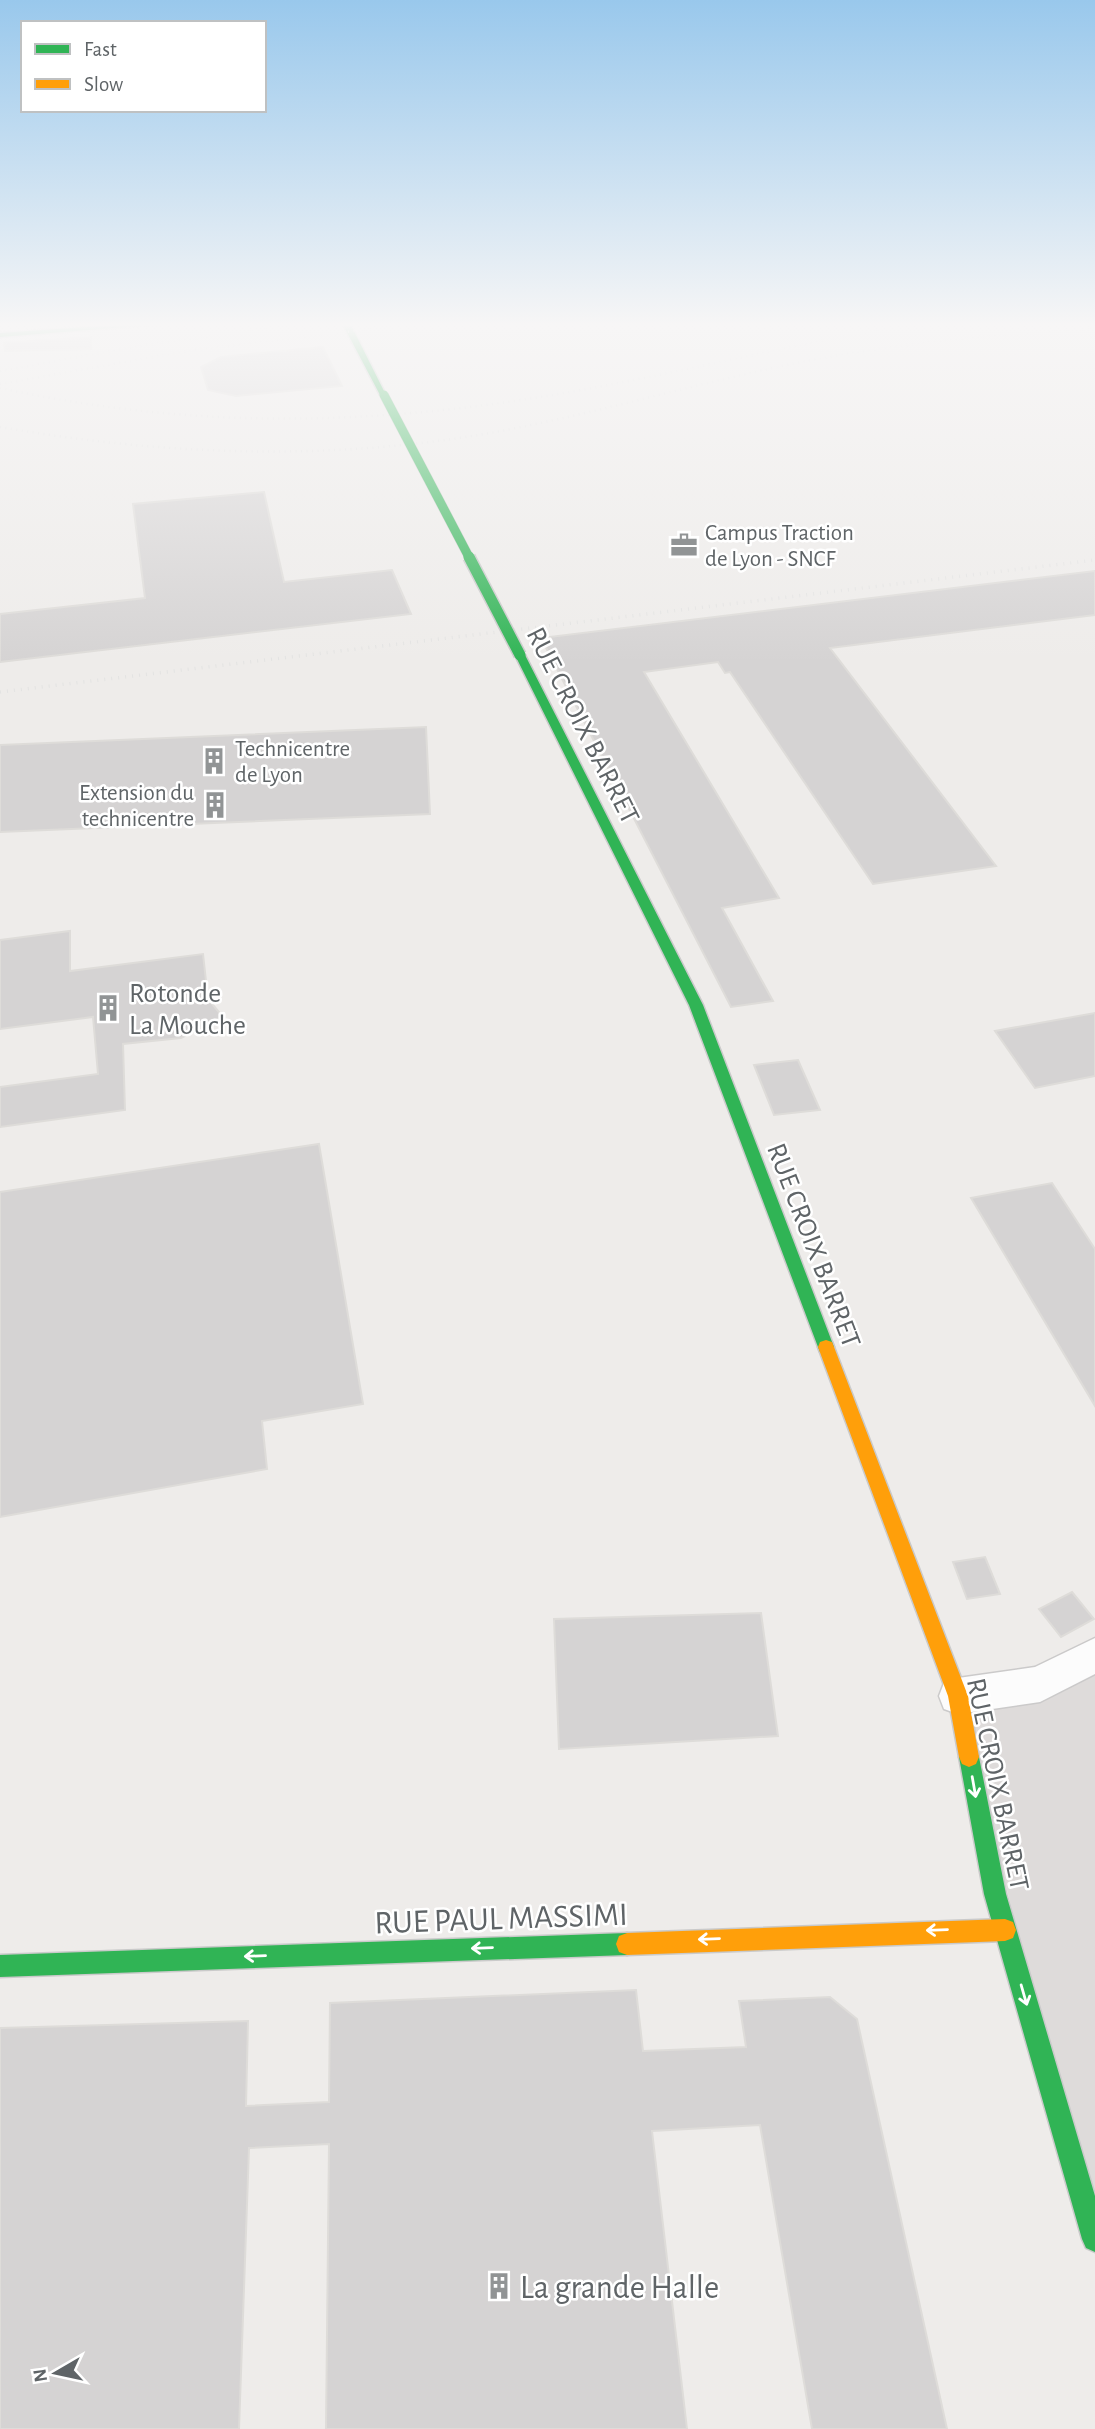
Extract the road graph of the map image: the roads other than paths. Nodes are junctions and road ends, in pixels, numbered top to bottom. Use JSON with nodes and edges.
{"nodes":[{"id":1,"x":406,"y":436,"type":"edge"},
{"id":2,"x":1095,"y":1654,"type":"edge"},
{"id":3,"x":958,"y":1696,"type":"junction"},
{"id":4,"x":1005,"y":1930,"type":"junction"},
{"id":5,"x":0,"y":1966,"type":"edge"},
{"id":6,"x":1095,"y":2239,"type":"edge"}],
"edges":[{"from":1,"to":3,"type":"street","name":"RUE CROIX BARRET","bridge":true},
{"from":2,"to":3,"type":"street"},
{"from":3,"to":4,"type":"street","name":"RUE CROIX BARRET","one_way":true},
{"from":4,"to":5,"type":"street","name":"RUE PAUL MASSIMI","one_way":true},
{"from":4,"to":6,"type":"street","name":"RUE CROIX BARRET","one_way":true}]}
